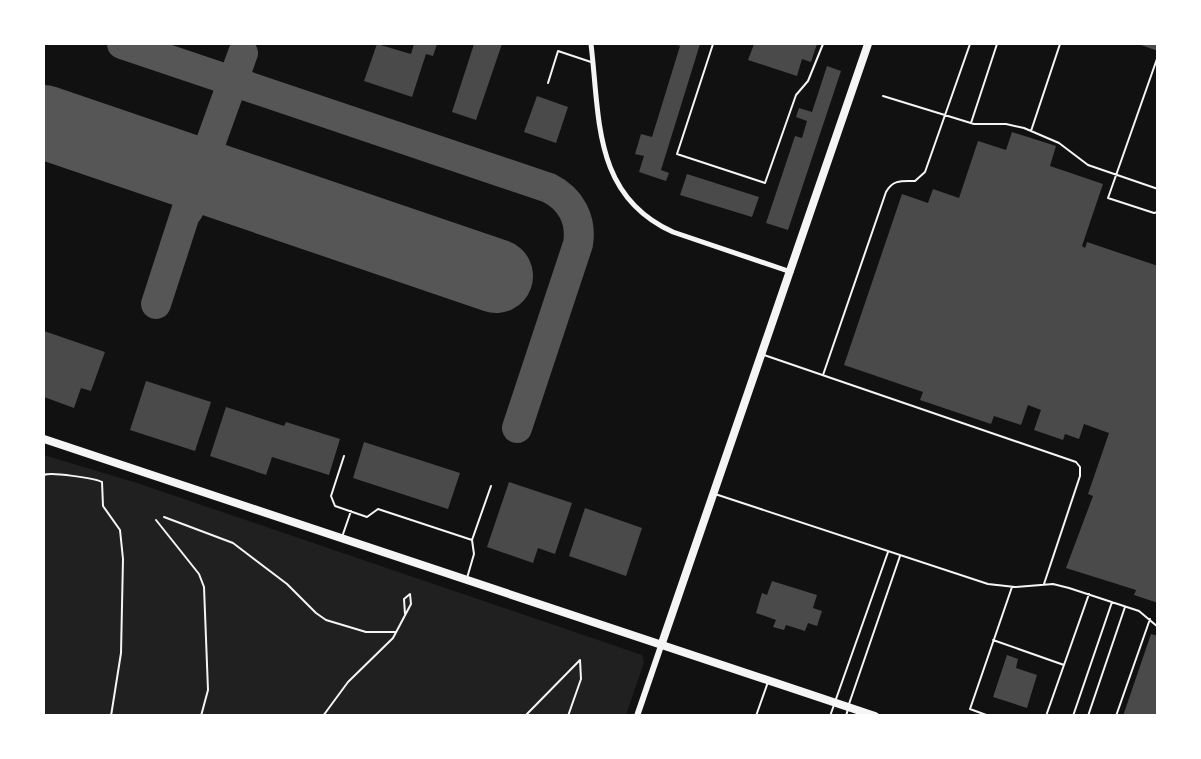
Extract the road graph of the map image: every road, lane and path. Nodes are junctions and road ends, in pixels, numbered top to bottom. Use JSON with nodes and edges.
{"nodes":[{"id":1,"x":591,"y":44,"type":"edge"},
{"id":2,"x":713,"y":44,"type":"edge"},
{"id":3,"x":823,"y":44,"type":"edge"},
{"id":4,"x":868,"y":44,"type":"edge"},
{"id":5,"x":970,"y":44,"type":"edge"},
{"id":6,"x":997,"y":44,"type":"edge"},
{"id":7,"x":1060,"y":44,"type":"edge"},
{"id":8,"x":1158,"y":56,"type":"edge"},
{"id":9,"x":593,"y":63,"type":"junction"},
{"id":10,"x":1156,"y":65,"type":"edge"},
{"id":11,"x":548,"y":83,"type":"dead end"},
{"id":12,"x":883,"y":96,"type":"dead end"},
{"id":13,"x":946,"y":116,"type":"junction"},
{"id":14,"x":971,"y":123,"type":"junction"},
{"id":15,"x":1031,"y":131,"type":"junction"},
{"id":16,"x":1116,"y":175,"type":"junction"},
{"id":17,"x":1158,"y":189,"type":"edge"},
{"id":18,"x":1158,"y":212,"type":"edge"},
{"id":19,"x":790,"y":272,"type":"junction"},
{"id":20,"x":762,"y":354,"type":"junction"},
{"id":21,"x":824,"y":375,"type":"junction"},
{"id":22,"x":44,"y":439,"type":"edge"},
{"id":23,"x":344,"y":456,"type":"dead end"},
{"id":24,"x":44,"y":475,"type":"edge"},
{"id":25,"x":491,"y":486,"type":"dead end"},
{"id":26,"x":714,"y":493,"type":"junction"},
{"id":27,"x":351,"y":511,"type":"junction"},
{"id":28,"x":164,"y":517,"type":"dead end"},
{"id":29,"x":156,"y":520,"type":"dead end"},
{"id":30,"x":342,"y":537,"type":"junction"},
{"id":31,"x":472,"y":540,"type":"junction"},
{"id":32,"x":888,"y":552,"type":"junction"},
{"id":33,"x":900,"y":556,"type":"junction"},
{"id":34,"x":466,"y":578,"type":"junction"},
{"id":35,"x":1044,"y":584,"type":"junction"},
{"id":36,"x":1012,"y":587,"type":"junction"},
{"id":37,"x":1089,"y":594,"type":"junction"},
{"id":38,"x":1112,"y":602,"type":"junction"},
{"id":39,"x":1126,"y":607,"type":"junction"},
{"id":40,"x":405,"y":614,"type":"junction"},
{"id":41,"x":1150,"y":619,"type":"junction"},
{"id":42,"x":1158,"y":627,"type":"edge"},
{"id":43,"x":395,"y":632,"type":"junction"},
{"id":44,"x":993,"y":640,"type":"junction"},
{"id":45,"x":662,"y":643,"type":"junction"},
{"id":46,"x":1064,"y":665,"type":"junction"},
{"id":47,"x":768,"y":680,"type":"junction"},
{"id":48,"x":835,"y":702,"type":"junction"},
{"id":49,"x":847,"y":711,"type":"edge"},
{"id":50,"x":111,"y":716,"type":"edge"},
{"id":51,"x":201,"y":716,"type":"edge"},
{"id":52,"x":323,"y":716,"type":"edge"},
{"id":53,"x":525,"y":716,"type":"edge"},
{"id":54,"x":568,"y":716,"type":"edge"},
{"id":55,"x":637,"y":716,"type":"edge"},
{"id":56,"x":756,"y":716,"type":"edge"},
{"id":57,"x":830,"y":716,"type":"edge"},
{"id":58,"x":876,"y":716,"type":"edge"},
{"id":59,"x":989,"y":716,"type":"edge"},
{"id":60,"x":1046,"y":716,"type":"edge"},
{"id":61,"x":1073,"y":716,"type":"edge"},
{"id":62,"x":1089,"y":716,"type":"edge"},
{"id":63,"x":1116,"y":716,"type":"edge"}],
"edges":[{"from":1,"to":9,"type":"street"},
{"from":2,"to":3,"type":"lane"},
{"from":4,"to":19,"type":"main road"},
{"from":5,"to":13,"type":"lane"},
{"from":6,"to":14,"type":"lane"},
{"from":7,"to":15,"type":"lane"},
{"from":8,"to":10,"type":"lane"},
{"from":9,"to":11,"type":"lane"},
{"from":9,"to":19,"type":"street"},
{"from":10,"to":16,"type":"lane"},
{"from":12,"to":13,"type":"lane"},
{"from":13,"to":14,"type":"lane"},
{"from":13,"to":21,"type":"lane"},
{"from":14,"to":15,"type":"lane"},
{"from":15,"to":16,"type":"lane"},
{"from":16,"to":17,"type":"lane"},
{"from":16,"to":18,"type":"lane"},
{"from":19,"to":20,"type":"main road"},
{"from":20,"to":21,"type":"lane"},
{"from":20,"to":26,"type":"main road"},
{"from":21,"to":35,"type":"lane"},
{"from":22,"to":30,"type":"main road"},
{"from":23,"to":27,"type":"lane"},
{"from":24,"to":50,"type":"path"},
{"from":25,"to":31,"type":"lane"},
{"from":26,"to":32,"type":"lane"},
{"from":26,"to":45,"type":"main road"},
{"from":27,"to":30,"type":"lane"},
{"from":27,"to":31,"type":"lane"},
{"from":28,"to":43,"type":"path"},
{"from":29,"to":51,"type":"path"},
{"from":30,"to":34,"type":"main road"},
{"from":31,"to":34,"type":"lane"},
{"from":32,"to":33,"type":"lane"},
{"from":32,"to":48,"type":"lane"},
{"from":33,"to":36,"type":"lane"},
{"from":33,"to":49,"type":"lane"},
{"from":34,"to":45,"type":"main road"},
{"from":35,"to":36,"type":"lane"},
{"from":35,"to":37,"type":"lane"},
{"from":36,"to":44,"type":"lane"},
{"from":37,"to":38,"type":"lane"},
{"from":37,"to":46,"type":"lane"},
{"from":38,"to":39,"type":"lane"},
{"from":38,"to":61,"type":"lane"},
{"from":39,"to":41,"type":"lane"},
{"from":39,"to":62,"type":"lane"},
{"from":40,"to":40,"type":"path"},
{"from":40,"to":43,"type":"path"},
{"from":41,"to":42,"type":"lane"},
{"from":41,"to":63,"type":"lane"},
{"from":43,"to":52,"type":"path"},
{"from":44,"to":46,"type":"lane"},
{"from":44,"to":59,"type":"lane"},
{"from":45,"to":47,"type":"main road"},
{"from":45,"to":55,"type":"street"},
{"from":46,"to":60,"type":"lane"},
{"from":47,"to":48,"type":"main road"},
{"from":47,"to":56,"type":"lane"},
{"from":48,"to":49,"type":"main road"},
{"from":48,"to":57,"type":"lane"},
{"from":49,"to":58,"type":"main road"},
{"from":53,"to":54,"type":"path"}]}
